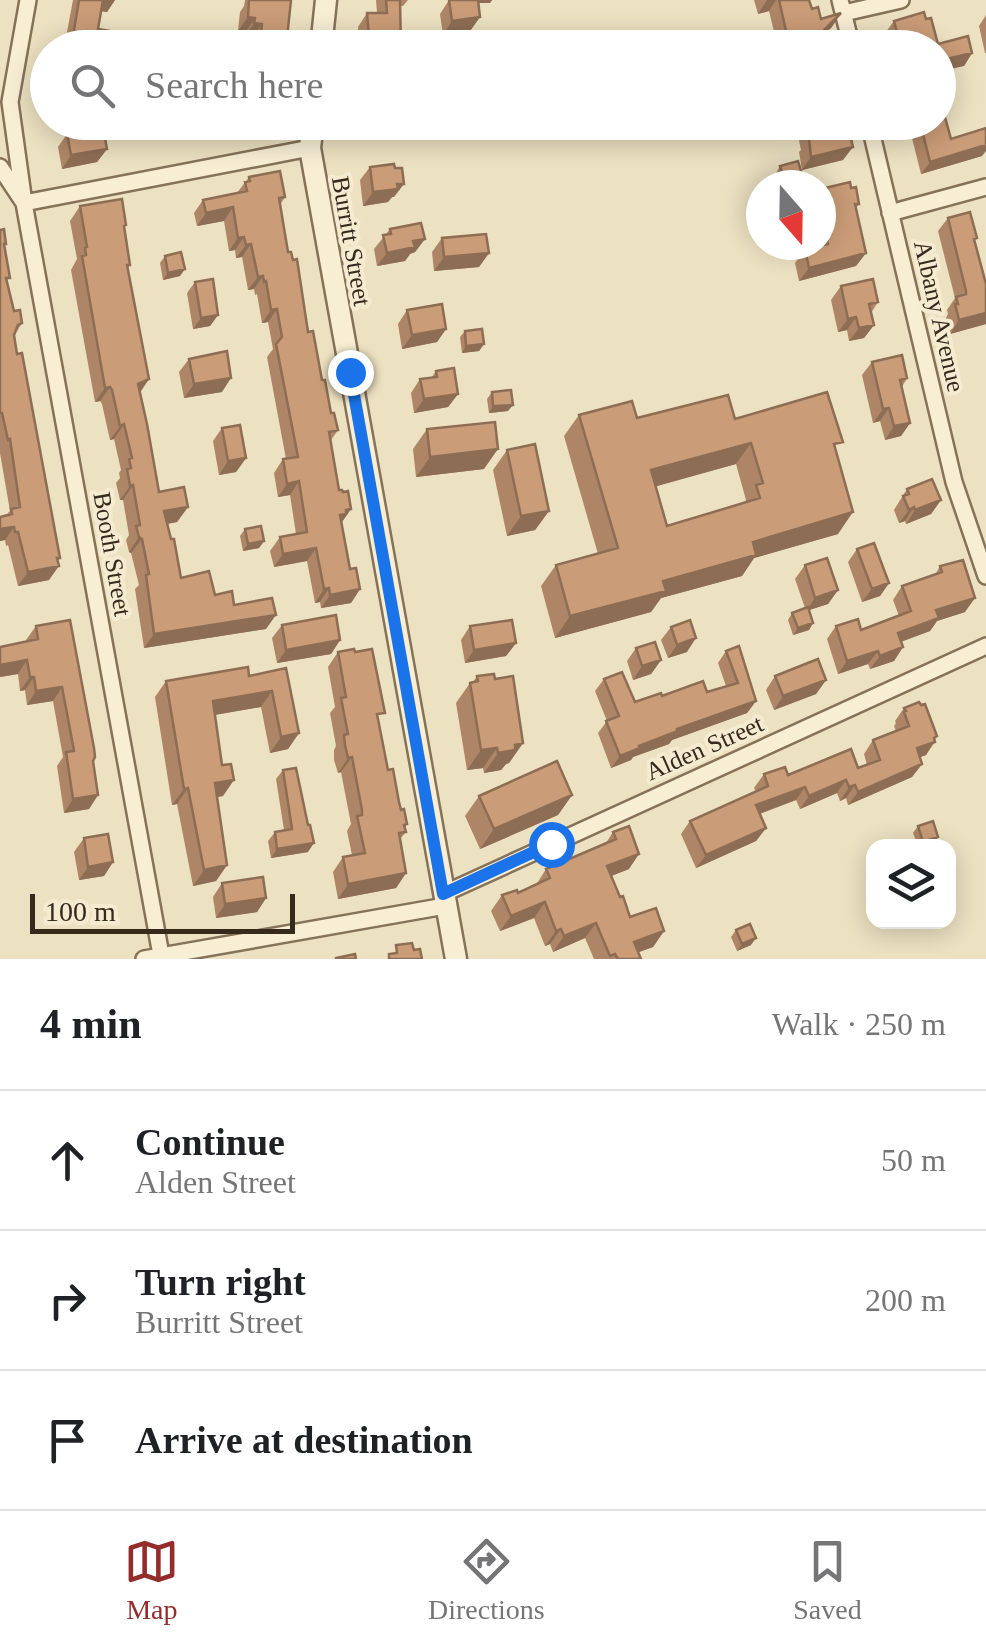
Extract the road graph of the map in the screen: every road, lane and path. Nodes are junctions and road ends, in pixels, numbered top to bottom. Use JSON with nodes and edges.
{"nodes":[{"id":1,"x":28,"y":0,"type":"edge"},
{"id":2,"x":326,"y":0,"type":"edge"},
{"id":3,"x":901,"y":0,"type":"edge"},
{"id":4,"x":842,"y":7,"type":"edge"},
{"id":5,"x":323,"y":30,"type":"edge"},
{"id":6,"x":311,"y":140,"type":"edge"},
{"id":7,"x":873,"y":140,"type":"edge"},
{"id":8,"x":310,"y":148,"type":"junction"},
{"id":9,"x":0,"y":167,"type":"edge"},
{"id":10,"x":986,"y":187,"type":"edge"},
{"id":11,"x":24,"y":203,"type":"junction"},
{"id":12,"x":890,"y":213,"type":"junction"},
{"id":13,"x":986,"y":576,"type":"edge"},
{"id":14,"x":986,"y":646,"type":"edge"},
{"id":15,"x":444,"y":900,"type":"junction"},
{"id":16,"x":161,"y":956,"type":"junction"},
{"id":17,"x":144,"y":959,"type":"edge"},
{"id":18,"x":456,"y":959,"type":"edge"}],
"edges":[{"from":1,"to":11,"type":"street"},
{"from":2,"to":5,"type":"street"},
{"from":3,"to":4,"type":"street"},
{"from":6,"to":8,"type":"street","name":"Burritt Street"},
{"from":7,"to":12,"type":"street","name":"Albany Avenue"},
{"from":8,"to":11,"type":"street"},
{"from":8,"to":15,"type":"street","name":"Burritt Street"},
{"from":9,"to":11,"type":"street","name":"Booth Street"},
{"from":10,"to":12,"type":"street"},
{"from":11,"to":16,"type":"street","name":"Booth Street"},
{"from":12,"to":13,"type":"street","name":"Albany Avenue"},
{"from":14,"to":15,"type":"street","name":"Alden Street"},
{"from":15,"to":16,"type":"street","name":"Alden Street"},
{"from":15,"to":18,"type":"street","name":"Burritt Street"},
{"from":16,"to":17,"type":"street","name":"Alden Street"}]}
